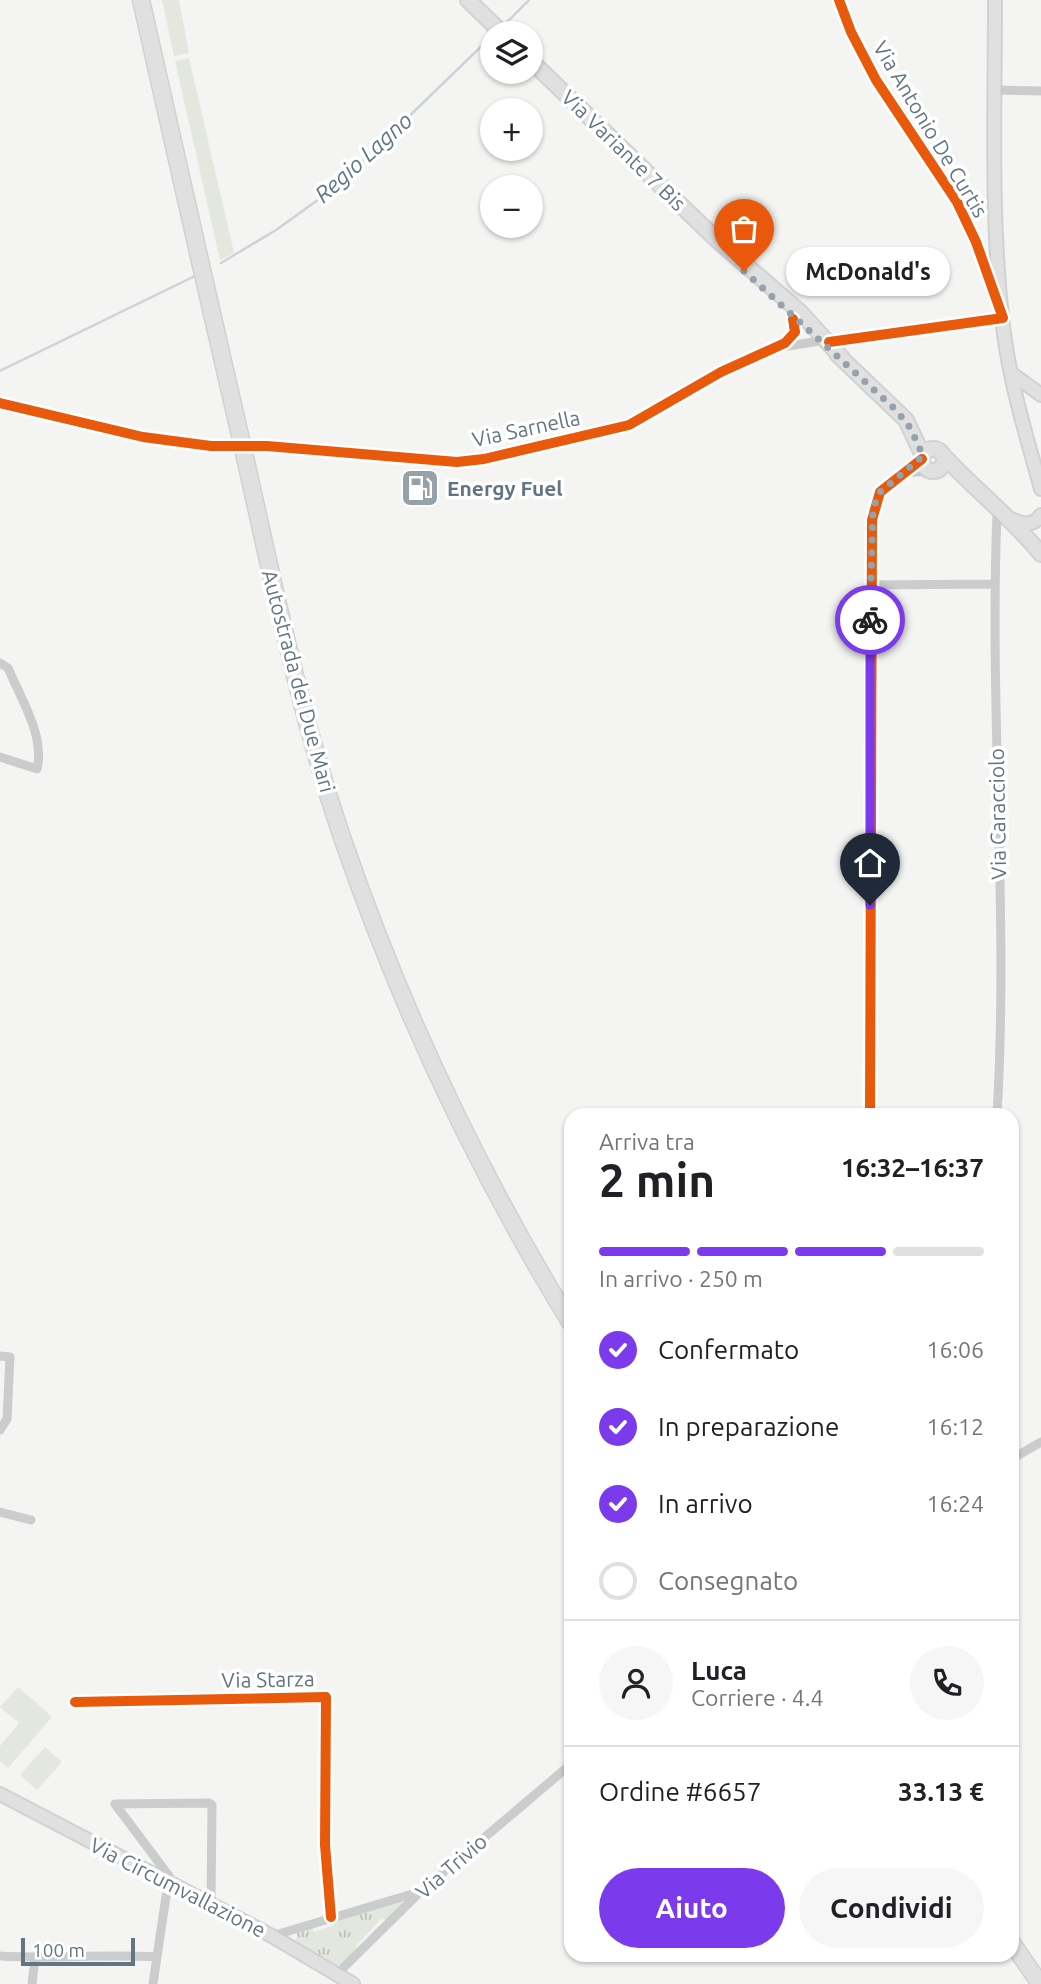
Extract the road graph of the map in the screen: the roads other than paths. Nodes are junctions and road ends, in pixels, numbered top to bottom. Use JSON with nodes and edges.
{"nodes":[{"id":1,"x":141,"y":0,"type":"edge"},
{"id":2,"x":152,"y":0,"type":"edge"},
{"id":3,"x":468,"y":0,"type":"edge"},
{"id":4,"x":839,"y":0,"type":"edge"},
{"id":5,"x":995,"y":0,"type":"edge"},
{"id":6,"x":490,"y":21,"type":"edge"},
{"id":7,"x":543,"y":73,"type":"edge"},
{"id":8,"x":995,"y":90,"type":"junction"},
{"id":9,"x":1041,"y":91,"type":"edge"},
{"id":10,"x":717,"y":240,"type":"junction"},
{"id":11,"x":786,"y":302,"type":"junction"},
{"id":12,"x":1003,"y":318,"type":"junction"},
{"id":13,"x":793,"y":319,"type":"junction"},
{"id":14,"x":804,"y":335,"type":"junction"},
{"id":15,"x":825,"y":342,"type":"junction"},
{"id":16,"x":773,"y":349,"type":"junction"},
{"id":17,"x":1012,"y":373,"type":"junction"},
{"id":18,"x":1041,"y":395,"type":"edge"},
{"id":19,"x":0,"y":403,"type":"edge"},
{"id":20,"x":911,"y":429,"type":"junction"},
{"id":21,"x":267,"y":446,"type":"tunnel mouth"},
{"id":22,"x":232,"y":447,"type":"tunnel mouth"},
{"id":23,"x":941,"y":452,"type":"junction"},
{"id":24,"x":927,"y":464,"type":"junction"},
{"id":25,"x":901,"y":473,"type":"junction"},
{"id":26,"x":968,"y":482,"type":"junction"},
{"id":27,"x":1041,"y":489,"type":"edge"},
{"id":28,"x":1041,"y":515,"type":"edge"},
{"id":29,"x":1004,"y":516,"type":"junction"},
{"id":30,"x":1041,"y":554,"type":"edge"},
{"id":31,"x":994,"y":584,"type":"junction"},
{"id":32,"x":870,"y":585,"type":"junction"},
{"id":33,"x":0,"y":663,"type":"edge"},
{"id":34,"x":0,"y":757,"type":"edge"},
{"id":35,"x":870,"y":1108,"type":"edge"},
{"id":36,"x":997,"y":1108,"type":"edge"},
{"id":37,"x":564,"y":1292,"type":"edge"},
{"id":38,"x":564,"y":1312,"type":"edge"},
{"id":39,"x":0,"y":1356,"type":"edge"},
{"id":40,"x":0,"y":1430,"type":"edge"},
{"id":41,"x":1041,"y":1442,"type":"edge"},
{"id":42,"x":1019,"y":1455,"type":"edge"},
{"id":43,"x":0,"y":1513,"type":"edge"},
{"id":44,"x":31,"y":1520,"type":"dead end"},
{"id":45,"x":75,"y":1702,"type":"dead end"},
{"id":46,"x":564,"y":1770,"type":"edge"},
{"id":47,"x":0,"y":1794,"type":"edge"},
{"id":48,"x":169,"y":1884,"type":"junction"},
{"id":49,"x":420,"y":1892,"type":"junction"},
{"id":50,"x":211,"y":1905,"type":"junction"},
{"id":51,"x":331,"y":1917,"type":"junction"},
{"id":52,"x":272,"y":1936,"type":"junction"},
{"id":53,"x":1019,"y":1953,"type":"edge"},
{"id":54,"x":0,"y":1956,"type":"edge"},
{"id":55,"x":157,"y":1957,"type":"junction"},
{"id":56,"x":35,"y":1958,"type":"junction"},
{"id":57,"x":1012,"y":1962,"type":"edge"},
{"id":58,"x":336,"y":1978,"type":"edge"},
{"id":59,"x":32,"y":1984,"type":"edge"},
{"id":60,"x":153,"y":1984,"type":"edge"},
{"id":61,"x":353,"y":1984,"type":"edge"},
{"id":62,"x":1027,"y":1984,"type":"edge"},
{"id":63,"x":1040,"y":1984,"type":"edge"}],
"edges":[{"from":1,"to":38,"type":"highway","name":"Autostrada dei Due Mari"},
{"from":2,"to":37,"type":"highway","name":"Autostrada dei Due Mari"},
{"from":3,"to":6,"type":"main road"},
{"from":4,"to":12,"type":"street","name":"Via Antonio De Curtis"},
{"from":5,"to":8,"type":"main road"},
{"from":7,"to":10,"type":"main road","name":"Via Variante 7 Bis"},
{"from":8,"to":9,"type":"street"},
{"from":8,"to":12,"type":"main road"},
{"from":10,"to":11,"type":"main road","name":"Via Variante 7 Bis"},
{"from":10,"to":13,"type":"main road","name":"Via Variante 7 Bis"},
{"from":11,"to":14,"type":"main road","name":"Via Variante 7 Bis"},
{"from":11,"to":15,"type":"main road","name":"Via Variante 7 Bis"},
{"from":12,"to":15,"type":"street"},
{"from":12,"to":17,"type":"main road"},
{"from":13,"to":14,"type":"main road","name":"Via Variante 7 Bis"},
{"from":13,"to":16,"type":"street"},
{"from":14,"to":15,"type":"main road","name":"Via Variante 7 Bis"},
{"from":14,"to":16,"type":"street"},
{"from":15,"to":20,"type":"main road","name":"Via Variante 7 Bis"},
{"from":16,"to":21,"type":"street","name":"Via Sarnella"},
{"from":17,"to":18,"type":"main road"},
{"from":17,"to":27,"type":"main road"},
{"from":19,"to":22,"type":"street"},
{"from":20,"to":23,"type":"main road","name":"Via Variante 7 Bis"},
{"from":20,"to":24,"type":"main road","name":"Via Variante 7 Bis"},
{"from":23,"to":24,"type":"main road"},
{"from":23,"to":24,"type":"main road"},
{"from":23,"to":26,"type":"main road","name":"Via Variante 7 Bis"},
{"from":24,"to":25,"type":"street"},
{"from":24,"to":25,"type":"street"},
{"from":24,"to":26,"type":"main road","name":"Via Variante 7 Bis"},
{"from":25,"to":32,"type":"street"},
{"from":26,"to":29,"type":"main road","name":"Via Variante 7 Bis"},
{"from":28,"to":29,"type":"main road"},
{"from":29,"to":30,"type":"main road","name":"Via Variante 7 Bis"},
{"from":29,"to":31,"type":"street","name":"Via Caracciolo"},
{"from":31,"to":32,"type":"street"},
{"from":31,"to":36,"type":"street","name":"Via Caracciolo"},
{"from":32,"to":35,"type":"street"},
{"from":33,"to":34,"type":"street"},
{"from":39,"to":40,"type":"street"},
{"from":41,"to":42,"type":"street"},
{"from":43,"to":44,"type":"street"},
{"from":45,"to":51,"type":"street","name":"Via Starza"},
{"from":46,"to":49,"type":"street","name":"Via Trivio"},
{"from":47,"to":48,"type":"main road","name":"Via Circumvallazione"},
{"from":48,"to":50,"type":"main road","name":"Via Circumvallazione"},
{"from":48,"to":50,"type":"street"},
{"from":48,"to":55,"type":"street"},
{"from":49,"to":51,"type":"street"},
{"from":49,"to":58,"type":"street","name":"Via Trivio"},
{"from":50,"to":52,"type":"main road","name":"Via Circumvallazione"},
{"from":51,"to":52,"type":"street"},
{"from":52,"to":58,"type":"main road","name":"Via Circumvallazione"},
{"from":53,"to":63,"type":"highway"},
{"from":54,"to":56,"type":"street"},
{"from":55,"to":56,"type":"street"},
{"from":55,"to":60,"type":"street"},
{"from":56,"to":59,"type":"street"},
{"from":57,"to":62,"type":"highway"},
{"from":58,"to":61,"type":"main road","name":"Via Circumvallazione"}]}
